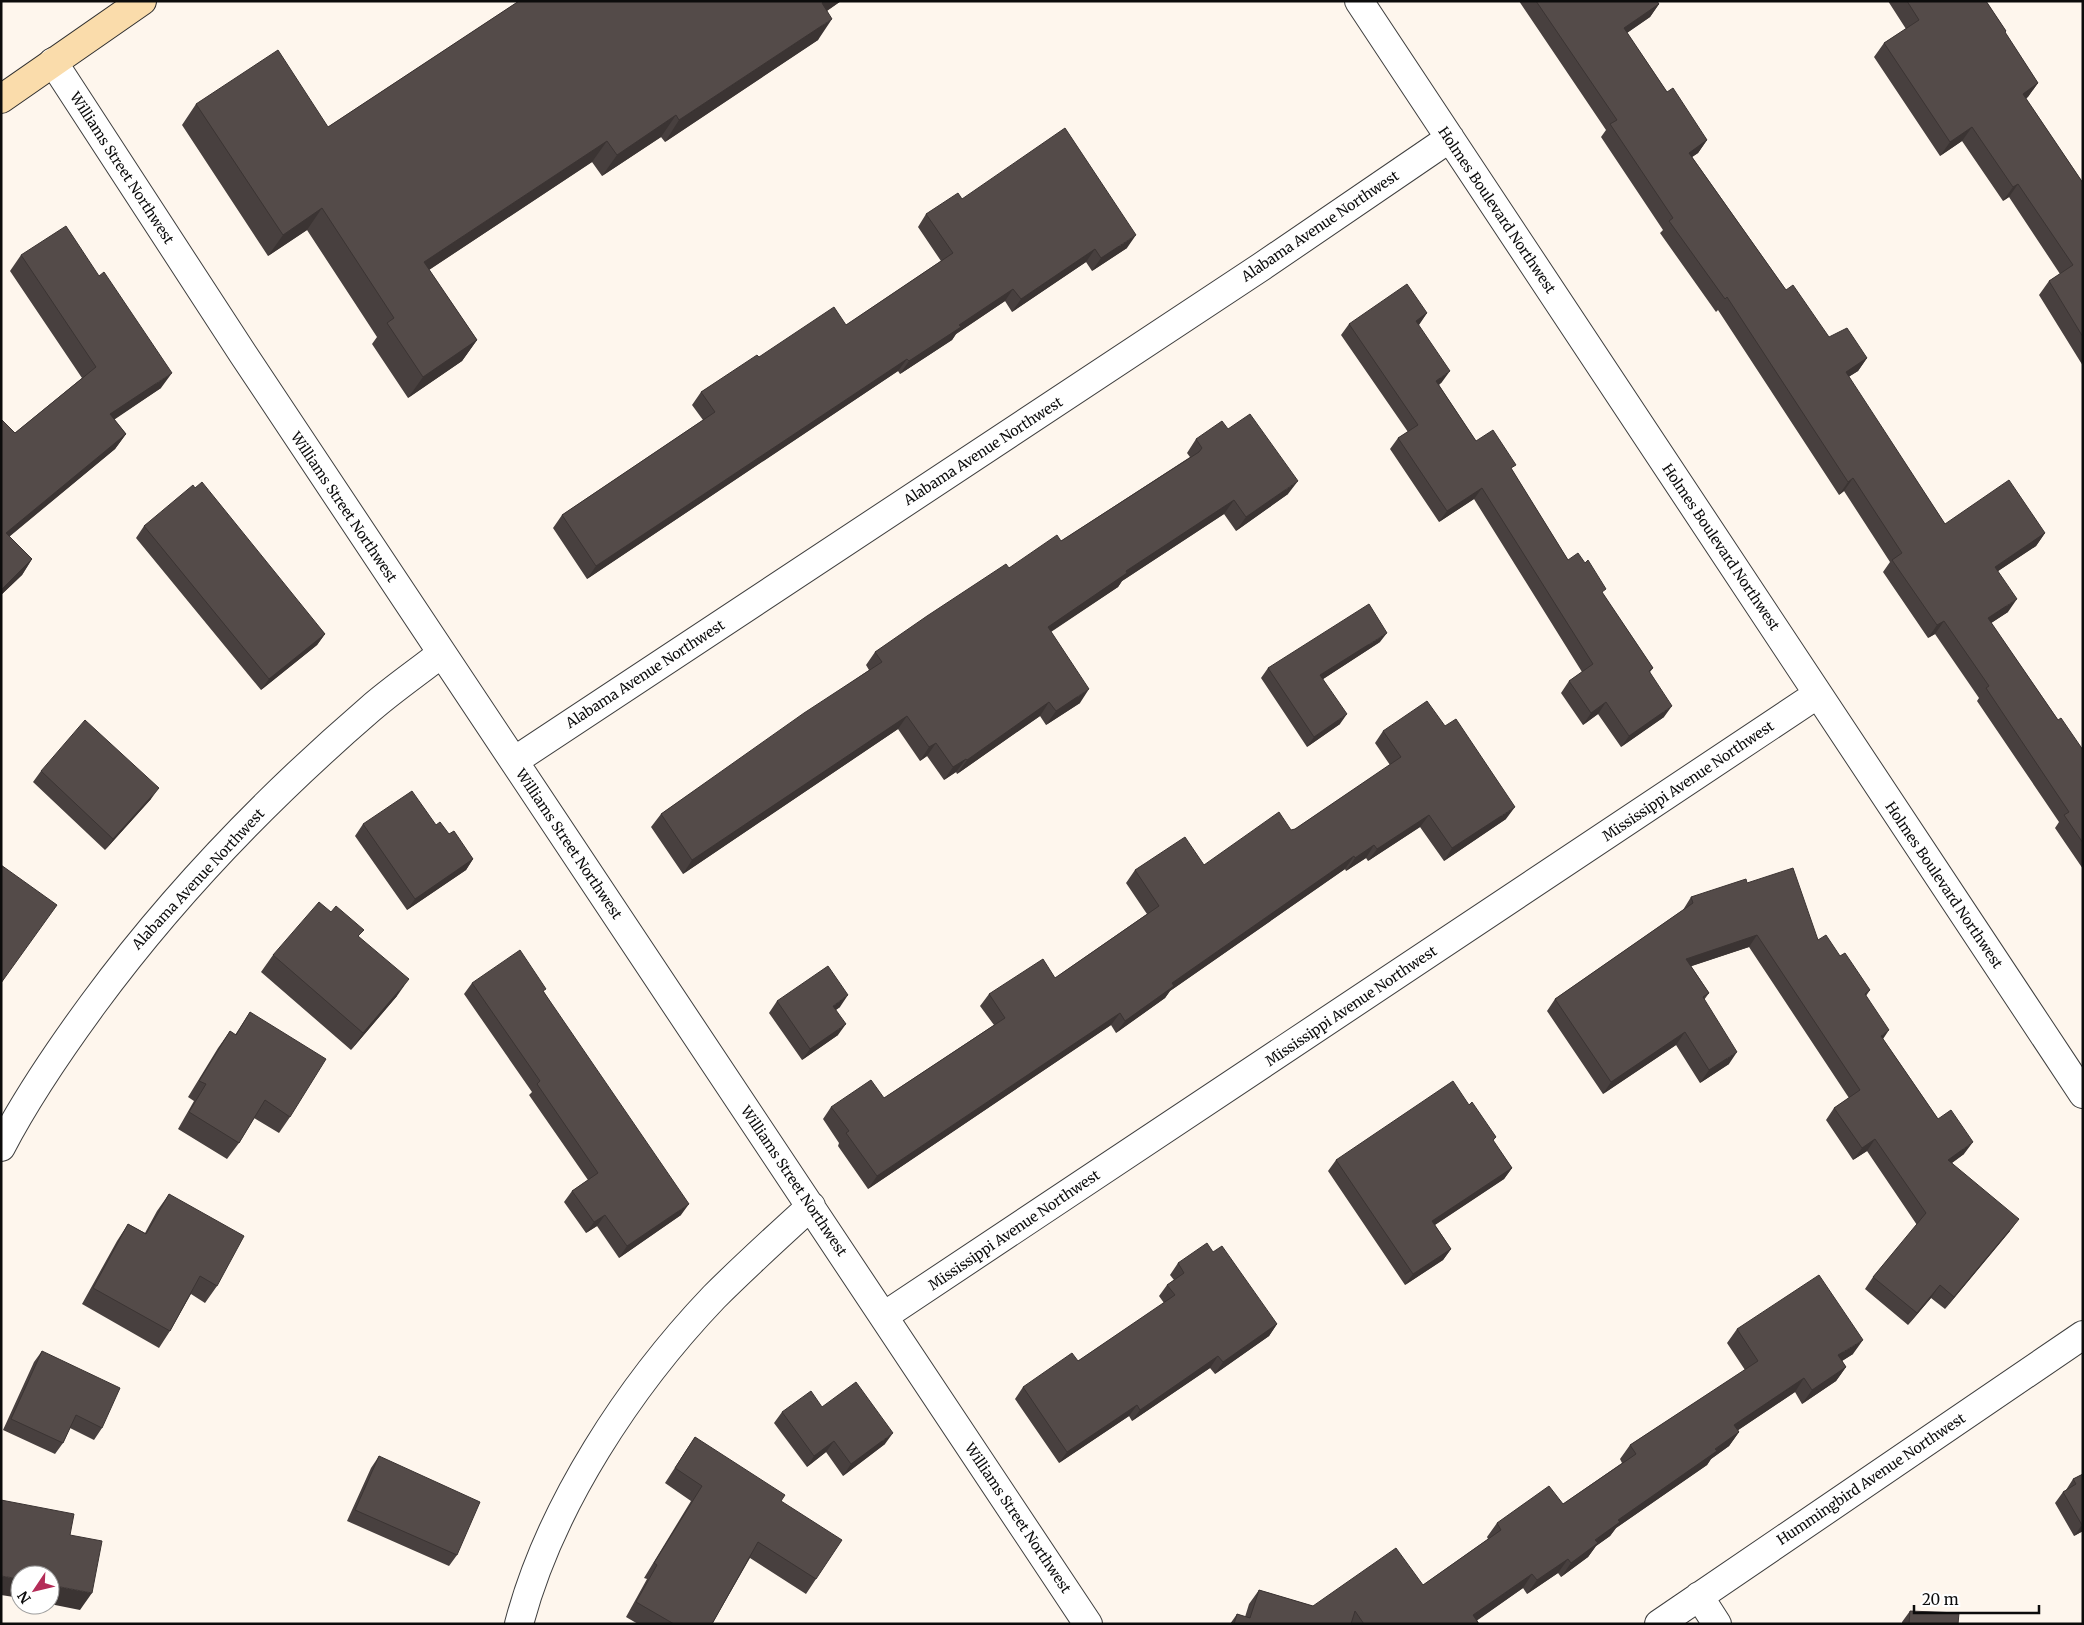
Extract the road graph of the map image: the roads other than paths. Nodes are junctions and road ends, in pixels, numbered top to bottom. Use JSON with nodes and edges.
{"nodes":[{"id":1,"x":142,"y":1,"type":"edge"},
{"id":2,"x":1359,"y":1,"type":"edge"},
{"id":3,"x":53,"y":62,"type":"junction"},
{"id":4,"x":1,"y":99,"type":"edge"},
{"id":5,"x":1450,"y":138,"type":"junction"},
{"id":6,"x":442,"y":653,"type":"junction"},
{"id":7,"x":1818,"y":694,"type":"junction"},
{"id":8,"x":514,"y":761,"type":"junction"},
{"id":9,"x":2083,"y":1094,"type":"edge"},
{"id":10,"x":1,"y":1147,"type":"edge"},
{"id":11,"x":811,"y":1206,"type":"junction"},
{"id":12,"x":884,"y":1316,"type":"junction"},
{"id":13,"x":2083,"y":1335,"type":"edge"},
{"id":14,"x":1699,"y":1596,"type":"junction"},
{"id":15,"x":519,"y":1624,"type":"edge"},
{"id":16,"x":1088,"y":1624,"type":"edge"},
{"id":17,"x":1659,"y":1624,"type":"edge"},
{"id":18,"x":1717,"y":1624,"type":"edge"}],
"edges":[{"from":1,"to":3,"type":"main road"},
{"from":2,"to":5,"type":"street","name":"Holmes Boulevard Northwest"},
{"from":3,"to":4,"type":"main road"},
{"from":3,"to":6,"type":"street","name":"Williams Street Northwest"},
{"from":5,"to":7,"type":"street","name":"Holmes Boulevard Northwest"},
{"from":5,"to":8,"type":"street","name":"Alabama Avenue Northwest"},
{"from":6,"to":8,"type":"street","name":"Williams Street Northwest"},
{"from":6,"to":10,"type":"street","name":"Alabama Avenue Northwest"},
{"from":7,"to":9,"type":"street","name":"Holmes Boulevard Northwest"},
{"from":7,"to":12,"type":"street","name":"Mississippi Avenue Northwest"},
{"from":8,"to":11,"type":"street","name":"Williams Street Northwest"},
{"from":11,"to":12,"type":"street","name":"Williams Street Northwest"},
{"from":11,"to":15,"type":"street"},
{"from":12,"to":16,"type":"street","name":"Williams Street Northwest"},
{"from":13,"to":14,"type":"street","name":"Hummingbird Avenue Northwest"},
{"from":14,"to":17,"type":"street","name":"Hummingbird Avenue Northwest"},
{"from":14,"to":18,"type":"street"}]}
